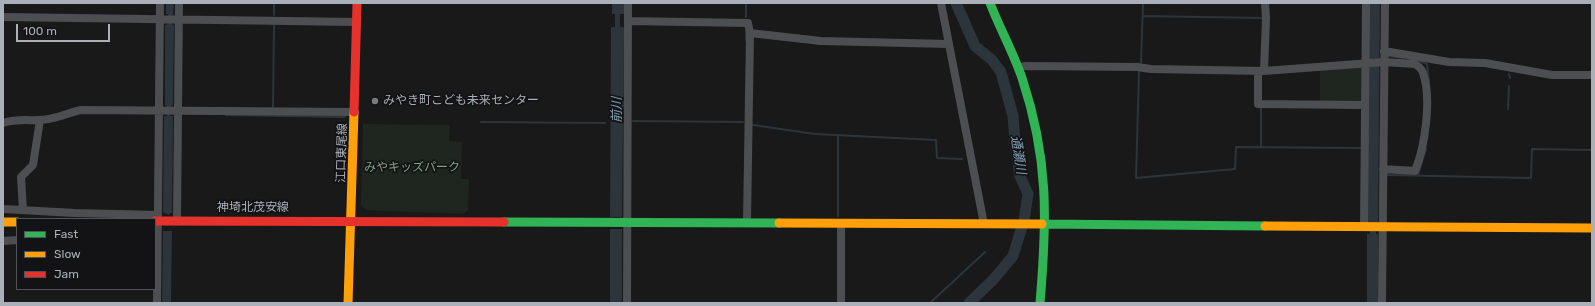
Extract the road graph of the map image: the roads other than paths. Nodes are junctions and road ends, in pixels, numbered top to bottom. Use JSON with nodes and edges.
{"nodes":[{"id":1,"x":160,"y":3,"type":"edge"},
{"id":2,"x":179,"y":3,"type":"edge"},
{"id":3,"x":357,"y":3,"type":"edge"},
{"id":4,"x":628,"y":3,"type":"edge"},
{"id":5,"x":941,"y":3,"type":"edge"},
{"id":6,"x":990,"y":3,"type":"edge"},
{"id":7,"x":1265,"y":3,"type":"edge"},
{"id":8,"x":1366,"y":3,"type":"edge"},
{"id":9,"x":1385,"y":3,"type":"edge"},
{"id":10,"x":3,"y":17,"type":"edge"},
{"id":11,"x":170,"y":19,"type":"junction"},
{"id":12,"x":628,"y":21,"type":"junction"},
{"id":13,"x":357,"y":22,"type":"junction"},
{"id":14,"x":750,"y":33,"type":"junction"},
{"id":15,"x":949,"y":44,"type":"junction"},
{"id":16,"x":1384,"y":51,"type":"junction"},
{"id":17,"x":1374,"y":63,"type":"junction"},
{"id":18,"x":1018,"y":68,"type":"junction"},
{"id":19,"x":1261,"y":71,"type":"junction"},
{"id":20,"x":1592,"y":75,"type":"edge"},
{"id":21,"x":1365,"y":105,"type":"junction"},
{"id":22,"x":168,"y":110,"type":"junction"},
{"id":23,"x":355,"y":112,"type":"junction"},
{"id":24,"x":40,"y":120,"type":"junction"},
{"id":25,"x":3,"y":123,"type":"edge"},
{"id":26,"x":1383,"y":169,"type":"junction"},
{"id":27,"x":3,"y":209,"type":"edge"},
{"id":28,"x":23,"y":210,"type":"junction"},
{"id":29,"x":142,"y":218,"type":"edge"},
{"id":30,"x":157,"y":219,"type":"edge"},
{"id":31,"x":177,"y":220,"type":"junction"},
{"id":32,"x":351,"y":220,"type":"junction"},
{"id":33,"x":3,"y":222,"type":"edge"},
{"id":34,"x":16,"y":222,"type":"edge"},
{"id":35,"x":747,"y":222,"type":"junction"},
{"id":36,"x":627,"y":223,"type":"junction"},
{"id":37,"x":841,"y":223,"type":"junction"},
{"id":38,"x":984,"y":224,"type":"junction"},
{"id":39,"x":1045,"y":224,"type":"junction"},
{"id":40,"x":1365,"y":226,"type":"junction"},
{"id":41,"x":1381,"y":226,"type":"junction"},
{"id":42,"x":1592,"y":228,"type":"edge"},
{"id":43,"x":156,"y":234,"type":"edge"},
{"id":44,"x":16,"y":240,"type":"edge"},
{"id":45,"x":3,"y":241,"type":"edge"},
{"id":46,"x":157,"y":303,"type":"edge"},
{"id":47,"x":348,"y":303,"type":"edge"},
{"id":48,"x":627,"y":303,"type":"edge"},
{"id":49,"x":841,"y":303,"type":"edge"},
{"id":50,"x":1040,"y":303,"type":"edge"},
{"id":51,"x":1382,"y":303,"type":"edge"}],
"edges":[{"from":1,"to":11,"type":"street"},
{"from":2,"to":11,"type":"street"},
{"from":3,"to":13,"type":"street","name":"江口東尾線"},
{"from":4,"to":12,"type":"street"},
{"from":5,"to":15,"type":"street"},
{"from":6,"to":18,"type":"street"},
{"from":7,"to":19,"type":"street"},
{"from":8,"to":17,"type":"street"},
{"from":9,"to":16,"type":"street"},
{"from":10,"to":11,"type":"street"},
{"from":11,"to":13,"type":"street"},
{"from":11,"to":22,"type":"street"},
{"from":11,"to":22,"type":"street"},
{"from":12,"to":14,"type":"street"},
{"from":12,"to":36,"type":"street"},
{"from":13,"to":23,"type":"street","name":"江口東尾線"},
{"from":14,"to":15,"type":"street"},
{"from":14,"to":35,"type":"street"},
{"from":15,"to":38,"type":"street"},
{"from":16,"to":17,"type":"street"},
{"from":16,"to":20,"type":"street"},
{"from":17,"to":19,"type":"street"},
{"from":17,"to":21,"type":"street"},
{"from":17,"to":26,"type":"street"},
{"from":17,"to":26,"type":"street"},
{"from":18,"to":19,"type":"street"},
{"from":18,"to":39,"type":"street"},
{"from":19,"to":21,"type":"street"},
{"from":21,"to":40,"type":"street"},
{"from":22,"to":23,"type":"street"},
{"from":22,"to":24,"type":"street"},
{"from":22,"to":30,"type":"street"},
{"from":22,"to":31,"type":"street"},
{"from":23,"to":32,"type":"street","name":"江口東尾線"},
{"from":24,"to":25,"type":"street"},
{"from":24,"to":28,"type":"street"},
{"from":26,"to":41,"type":"street"},
{"from":27,"to":28,"type":"street"},
{"from":28,"to":29,"type":"street"},
{"from":30,"to":31,"type":"street","name":"神埼北茂安線"},
{"from":30,"to":43,"type":"street"},
{"from":31,"to":32,"type":"street","name":"神埼北茂安線"},
{"from":32,"to":36,"type":"street","name":"神埼北茂安線"},
{"from":32,"to":47,"type":"street","name":"江口東尾線"},
{"from":33,"to":34,"type":"street"},
{"from":35,"to":36,"type":"street","name":"神埼北茂安線"},
{"from":35,"to":37,"type":"street","name":"神埼北茂安線"},
{"from":36,"to":48,"type":"street"},
{"from":37,"to":38,"type":"street","name":"神埼北茂安線"},
{"from":37,"to":49,"type":"street"},
{"from":38,"to":39,"type":"street","name":"神埼北茂安線"},
{"from":39,"to":40,"type":"street","name":"神埼北茂安線"},
{"from":39,"to":50,"type":"street"},
{"from":40,"to":41,"type":"street","name":"神埼北茂安線"},
{"from":41,"to":42,"type":"street","name":"神埼北茂安線"},
{"from":41,"to":51,"type":"street"},
{"from":43,"to":46,"type":"street"},
{"from":44,"to":45,"type":"street"}]}
